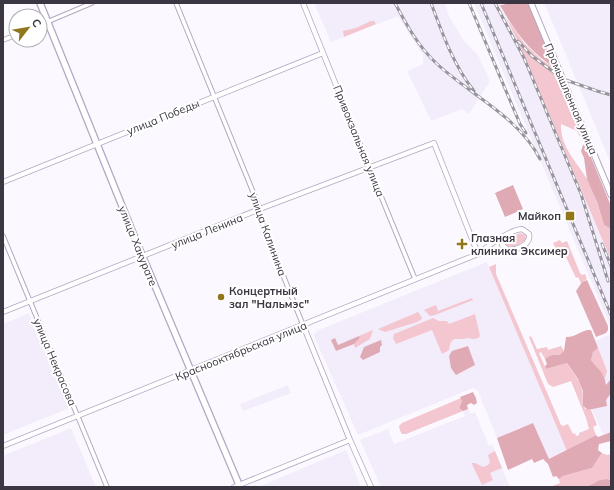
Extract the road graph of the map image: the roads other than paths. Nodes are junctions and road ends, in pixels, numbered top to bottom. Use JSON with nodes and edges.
{"nodes":[{"id":1,"x":92,"y":3,"type":"edge"},
{"id":2,"x":176,"y":3,"type":"edge"},
{"id":3,"x":303,"y":3,"type":"edge"},
{"id":4,"x":531,"y":3,"type":"edge"},
{"id":5,"x":48,"y":22,"type":"joint"},
{"id":6,"x":323,"y":53,"type":"junction"},
{"id":7,"x":214,"y":97,"type":"junction"},
{"id":8,"x":97,"y":145,"type":"junction"},
{"id":9,"x":369,"y":167,"type":"junction"},
{"id":10,"x":3,"y":182,"type":"edge"},
{"id":11,"x":611,"y":195,"type":"edge"},
{"id":12,"x":260,"y":209,"type":"junction"},
{"id":13,"x":3,"y":236,"type":"edge"},
{"id":14,"x":503,"y":237,"type":"junction"},
{"id":15,"x":510,"y":251,"type":"junction"},
{"id":16,"x":478,"y":254,"type":"junction"},
{"id":17,"x":143,"y":257,"type":"junction"},
{"id":18,"x":415,"y":279,"type":"junction"},
{"id":19,"x":29,"y":301,"type":"junction"},
{"id":20,"x":3,"y":312,"type":"edge"},
{"id":21,"x":303,"y":325,"type":"junction"},
{"id":22,"x":191,"y":371,"type":"junction"},
{"id":23,"x":77,"y":416,"type":"junction"},
{"id":24,"x":350,"y":440,"type":"junction"},
{"id":25,"x":3,"y":446,"type":"edge"},
{"id":26,"x":238,"y":486,"type":"edge"},
{"id":27,"x":107,"y":487,"type":"edge"},
{"id":28,"x":371,"y":487,"type":"edge"}],
"edges":[{"from":1,"to":5,"type":"street"},
{"from":2,"to":7,"type":"street","name":"улица Калинина"},
{"from":3,"to":6,"type":"street","name":"Привокзальная улица"},
{"from":4,"to":11,"type":"main road","name":"Промышленная улица"},
{"from":5,"to":8,"type":"main road","name":"улица Хакурате"},
{"from":6,"to":7,"type":"street","name":"улица Победы"},
{"from":6,"to":9,"type":"street","name":"Привокзальная улица"},
{"from":7,"to":8,"type":"street","name":"улица Победы"},
{"from":7,"to":12,"type":"street","name":"улица Калинина"},
{"from":8,"to":10,"type":"street","name":"улица Победы"},
{"from":8,"to":17,"type":"main road","name":"улица Хакурате"},
{"from":9,"to":12,"type":"street","name":"улица Ленина"},
{"from":9,"to":16,"type":"street","name":"улица Ленина"},
{"from":9,"to":18,"type":"street","name":"Привокзальная улица"},
{"from":12,"to":17,"type":"street","name":"улица Ленина"},
{"from":12,"to":21,"type":"street","name":"улица Калинина"},
{"from":13,"to":19,"type":"street","name":"улица Некрасова"},
{"from":14,"to":15,"type":"street"},
{"from":14,"to":15,"type":"street"},
{"from":14,"to":16,"type":"street"},
{"from":15,"to":16,"type":"street"},
{"from":16,"to":18,"type":"street","name":"Краснооктябрьская улица"},
{"from":17,"to":19,"type":"street","name":"улица Ленина"},
{"from":17,"to":22,"type":"main road","name":"улица Хакурате"},
{"from":18,"to":21,"type":"street","name":"Краснооктябрьская улица"},
{"from":19,"to":20,"type":"street","name":"улица Ленина"},
{"from":19,"to":23,"type":"street","name":"улица Некрасова"},
{"from":21,"to":22,"type":"street","name":"Краснооктябрьская улица"},
{"from":21,"to":24,"type":"street","name":"улица Калинина"},
{"from":22,"to":23,"type":"street","name":"Краснооктябрьская улица"},
{"from":22,"to":26,"type":"main road","name":"улица Хакурате"},
{"from":23,"to":25,"type":"street","name":"Краснооктябрьская улица"},
{"from":23,"to":27,"type":"street","name":"улица Некрасова"},
{"from":24,"to":26,"type":"street"},
{"from":24,"to":28,"type":"street","name":"улица Калинина"}]}
